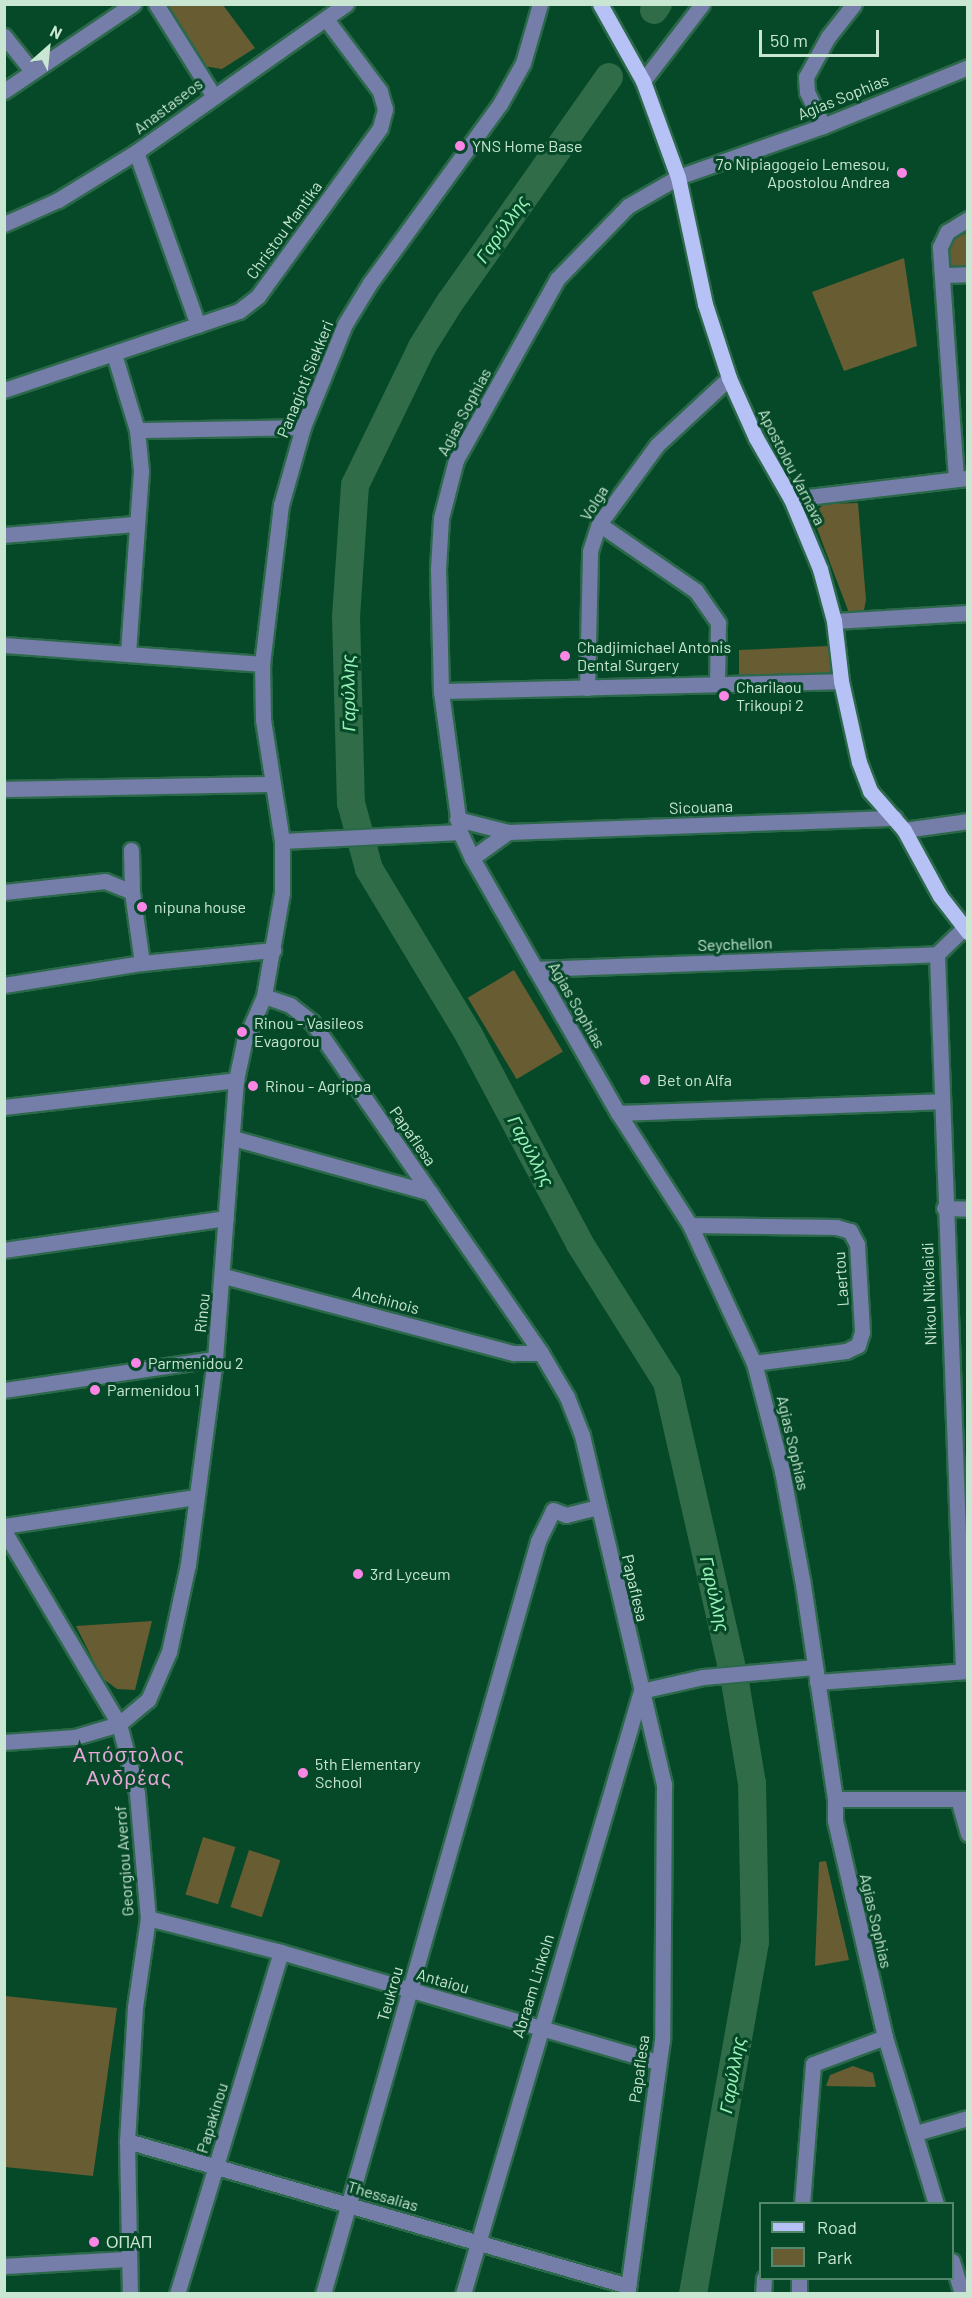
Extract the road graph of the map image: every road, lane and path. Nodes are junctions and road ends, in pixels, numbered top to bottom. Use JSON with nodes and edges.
{"nodes":[{"id":1,"x":133,"y":4,"type":"edge"},
{"id":2,"x":156,"y":4,"type":"edge"},
{"id":3,"x":346,"y":4,"type":"edge"},
{"id":4,"x":540,"y":4,"type":"edge"},
{"id":5,"x":702,"y":4,"type":"edge"},
{"id":6,"x":854,"y":4,"type":"edge"},
{"id":7,"x":603,"y":6,"type":"edge"},
{"id":8,"x":326,"y":19,"type":"junction"},
{"id":9,"x":4,"y":36,"type":"edge"},
{"id":10,"x":968,"y":67,"type":"edge"},
{"id":11,"x":32,"y":72,"type":"junction"},
{"id":12,"x":643,"y":81,"type":"junction"},
{"id":13,"x":4,"y":91,"type":"edge"},
{"id":14,"x":213,"y":95,"type":"junction"},
{"id":15,"x":823,"y":126,"type":"junction"},
{"id":16,"x":136,"y":152,"type":"junction"},
{"id":17,"x":678,"y":177,"type":"junction"},
{"id":18,"x":968,"y":219,"type":"edge"},
{"id":19,"x":4,"y":224,"type":"edge"},
{"id":20,"x":968,"y":274,"type":"edge"},
{"id":21,"x":945,"y":275,"type":"junction"},
{"id":22,"x":198,"y":325,"type":"junction"},
{"id":23,"x":114,"y":354,"type":"junction"},
{"id":24,"x":729,"y":378,"type":"junction"},
{"id":25,"x":4,"y":390,"type":"edge"},
{"id":26,"x":303,"y":427,"type":"junction"},
{"id":27,"x":137,"y":430,"type":"junction"},
{"id":28,"x":962,"y":478,"type":"edge"},
{"id":29,"x":791,"y":500,"type":"junction"},
{"id":30,"x":136,"y":524,"type":"junction"},
{"id":31,"x":599,"y":524,"type":"junction"},
{"id":32,"x":4,"y":535,"type":"edge"},
{"id":33,"x":968,"y":613,"type":"edge"},
{"id":34,"x":834,"y":621,"type":"junction"},
{"id":35,"x":4,"y":645,"type":"edge"},
{"id":36,"x":128,"y":653,"type":"junction"},
{"id":37,"x":262,"y":664,"type":"junction"},
{"id":38,"x":841,"y":681,"type":"junction"},
{"id":39,"x":717,"y":684,"type":"junction"},
{"id":40,"x":587,"y":688,"type":"junction"},
{"id":41,"x":441,"y":691,"type":"junction"},
{"id":42,"x":271,"y":784,"type":"junction"},
{"id":43,"x":4,"y":789,"type":"edge"},
{"id":44,"x":968,"y":821,"type":"edge"},
{"id":45,"x":900,"y":824,"type":"junction"},
{"id":46,"x":459,"y":825,"type":"junction"},
{"id":47,"x":508,"y":832,"type":"junction"},
{"id":48,"x":282,"y":841,"type":"junction"},
{"id":49,"x":131,"y":850,"type":"dead end"},
{"id":50,"x":472,"y":858,"type":"junction"},
{"id":51,"x":4,"y":892,"type":"edge"},
{"id":52,"x":132,"y":892,"type":"junction"},
{"id":53,"x":966,"y":930,"type":"edge"},
{"id":54,"x":273,"y":950,"type":"junction"},
{"id":55,"x":937,"y":954,"type":"junction"},
{"id":56,"x":142,"y":963,"type":"junction"},
{"id":57,"x":535,"y":969,"type":"junction"},
{"id":58,"x":4,"y":985,"type":"edge"},
{"id":59,"x":264,"y":996,"type":"junction"},
{"id":60,"x":236,"y":1080,"type":"junction"},
{"id":61,"x":940,"y":1101,"type":"junction"},
{"id":62,"x":4,"y":1107,"type":"edge"},
{"id":63,"x":618,"y":1113,"type":"junction"},
{"id":64,"x":233,"y":1138,"type":"junction"},
{"id":65,"x":431,"y":1193,"type":"junction"},
{"id":66,"x":944,"y":1208,"type":"junction"},
{"id":67,"x":968,"y":1209,"type":"edge"},
{"id":68,"x":226,"y":1218,"type":"junction"},
{"id":69,"x":690,"y":1225,"type":"junction"},
{"id":70,"x":4,"y":1250,"type":"edge"},
{"id":71,"x":224,"y":1276,"type":"junction"},
{"id":72,"x":540,"y":1353,"type":"junction"},
{"id":73,"x":215,"y":1359,"type":"junction"},
{"id":74,"x":754,"y":1363,"type":"junction"},
{"id":75,"x":4,"y":1390,"type":"edge"},
{"id":76,"x":195,"y":1497,"type":"junction"},
{"id":77,"x":598,"y":1507,"type":"junction"},
{"id":78,"x":4,"y":1526,"type":"edge"},
{"id":79,"x":4,"y":1531,"type":"edge"},
{"id":80,"x":965,"y":1671,"type":"edge"},
{"id":81,"x":816,"y":1674,"type":"junction"},
{"id":82,"x":641,"y":1690,"type":"junction"},
{"id":83,"x":118,"y":1724,"type":"junction"},
{"id":84,"x":4,"y":1742,"type":"edge"},
{"id":85,"x":835,"y":1799,"type":"junction"},
{"id":86,"x":963,"y":1799,"type":"edge"},
{"id":87,"x":968,"y":1834,"type":"edge"},
{"id":88,"x":148,"y":1918,"type":"junction"},
{"id":89,"x":281,"y":1952,"type":"junction"},
{"id":90,"x":410,"y":1991,"type":"junction"},
{"id":91,"x":540,"y":2028,"type":"junction"},
{"id":92,"x":885,"y":2037,"type":"junction"},
{"id":93,"x":657,"y":2062,"type":"junction"},
{"id":94,"x":968,"y":2118,"type":"edge"},
{"id":95,"x":916,"y":2133,"type":"junction"},
{"id":96,"x":127,"y":2141,"type":"junction"},
{"id":97,"x":216,"y":2167,"type":"junction"},
{"id":98,"x":802,"y":2202,"type":"edge"},
{"id":99,"x":935,"y":2202,"type":"edge"},
{"id":100,"x":349,"y":2205,"type":"junction"},
{"id":101,"x":478,"y":2243,"type":"junction"},
{"id":102,"x":127,"y":2259,"type":"junction"},
{"id":103,"x":4,"y":2266,"type":"edge"},
{"id":104,"x":954,"y":2268,"type":"edge"},
{"id":105,"x":627,"y":2290,"type":"edge"},
{"id":106,"x":130,"y":2294,"type":"edge"},
{"id":107,"x":177,"y":2294,"type":"edge"},
{"id":108,"x":323,"y":2294,"type":"edge"},
{"id":109,"x":463,"y":2294,"type":"edge"},
{"id":110,"x":962,"y":2294,"type":"edge"}],
"edges":[{"from":1,"to":11,"type":"street"},
{"from":2,"to":14,"type":"street"},
{"from":3,"to":8,"type":"street","name":"Anastaseos"},
{"from":4,"to":26,"type":"street","name":"Panagioti Siekkeri"},
{"from":5,"to":12,"type":"street"},
{"from":6,"to":15,"type":"street"},
{"from":7,"to":12,"type":"main road","name":"Apostolou Varnava"},
{"from":8,"to":14,"type":"street","name":"Anastaseos"},
{"from":8,"to":22,"type":"street","name":"Christou Mantika"},
{"from":9,"to":11,"type":"street"},
{"from":10,"to":15,"type":"street","name":"Agias Sophias"},
{"from":11,"to":13,"type":"street"},
{"from":12,"to":17,"type":"main road","name":"Apostolou Varnava"},
{"from":14,"to":16,"type":"street","name":"Anastaseos"},
{"from":15,"to":17,"type":"street","name":"Agias Sophias"},
{"from":16,"to":19,"type":"street","name":"Anastaseos"},
{"from":16,"to":22,"type":"street"},
{"from":17,"to":24,"type":"main road","name":"Apostolou Varnava"},
{"from":17,"to":41,"type":"street","name":"Agias Sophias"},
{"from":18,"to":21,"type":"street"},
{"from":20,"to":21,"type":"street"},
{"from":21,"to":28,"type":"street"},
{"from":22,"to":23,"type":"street","name":"Christou Mantika"},
{"from":23,"to":25,"type":"street","name":"Christou Mantika"},
{"from":23,"to":27,"type":"street"},
{"from":24,"to":29,"type":"main road","name":"Apostolou Varnava"},
{"from":24,"to":31,"type":"street","name":"Volga"},
{"from":26,"to":27,"type":"street"},
{"from":26,"to":37,"type":"street","name":"Panagioti Siekkeri"},
{"from":27,"to":30,"type":"street"},
{"from":28,"to":29,"type":"street"},
{"from":29,"to":34,"type":"main road","name":"Apostolou Varnava"},
{"from":30,"to":32,"type":"street"},
{"from":30,"to":36,"type":"street"},
{"from":31,"to":39,"type":"street"},
{"from":31,"to":40,"type":"street","name":"Volga"},
{"from":33,"to":34,"type":"street"},
{"from":34,"to":38,"type":"main road","name":"Apostolou Varnava"},
{"from":35,"to":36,"type":"street"},
{"from":36,"to":37,"type":"street"},
{"from":37,"to":42,"type":"street","name":"Panagioti Siekkeri"},
{"from":38,"to":39,"type":"street"},
{"from":38,"to":45,"type":"main road","name":"Apostolou Varnava"},
{"from":39,"to":40,"type":"street"},
{"from":40,"to":41,"type":"street"},
{"from":41,"to":46,"type":"street","name":"Agias Sophias"},
{"from":42,"to":43,"type":"street"},
{"from":42,"to":48,"type":"street","name":"Panagioti Siekkeri"},
{"from":44,"to":45,"type":"street","name":"Sicouana"},
{"from":45,"to":47,"type":"street","name":"Sicouana"},
{"from":45,"to":53,"type":"main road","name":"Apostolou Varnava"},
{"from":46,"to":47,"type":"street","name":"Sicouana"},
{"from":46,"to":48,"type":"street","name":"Sicouana"},
{"from":46,"to":50,"type":"street","name":"Agias Sophias"},
{"from":47,"to":50,"type":"street"},
{"from":48,"to":54,"type":"street","name":"Panagioti Siekkeri"},
{"from":49,"to":52,"type":"street"},
{"from":50,"to":57,"type":"street","name":"Agias Sophias"},
{"from":51,"to":52,"type":"street"},
{"from":52,"to":56,"type":"street"},
{"from":53,"to":55,"type":"street"},
{"from":54,"to":56,"type":"street"},
{"from":54,"to":59,"type":"street","name":"Panagioti Siekkeri"},
{"from":55,"to":57,"type":"street","name":"Seychellon"},
{"from":55,"to":61,"type":"street","name":"Nikou Nikolaidi"},
{"from":56,"to":58,"type":"street"},
{"from":57,"to":63,"type":"street","name":"Agias Sophias"},
{"from":59,"to":60,"type":"street","name":"Rinou"},
{"from":59,"to":65,"type":"street","name":"Papaflesa"},
{"from":60,"to":62,"type":"street"},
{"from":60,"to":64,"type":"street","name":"Rinou"},
{"from":61,"to":63,"type":"street"},
{"from":61,"to":66,"type":"street","name":"Nikou Nikolaidi"},
{"from":63,"to":69,"type":"street","name":"Agias Sophias"},
{"from":64,"to":65,"type":"street"},
{"from":64,"to":68,"type":"street","name":"Rinou"},
{"from":65,"to":72,"type":"street","name":"Papaflesa"},
{"from":66,"to":67,"type":"street"},
{"from":66,"to":80,"type":"street","name":"Nikou Nikolaidi"},
{"from":68,"to":70,"type":"street"},
{"from":68,"to":71,"type":"street","name":"Rinou"},
{"from":69,"to":74,"type":"street","name":"Agias Sophias"},
{"from":69,"to":74,"type":"street","name":"Laertou"},
{"from":71,"to":72,"type":"street","name":"Anchinois"},
{"from":71,"to":73,"type":"street","name":"Rinou"},
{"from":72,"to":77,"type":"street","name":"Papaflesa"},
{"from":73,"to":75,"type":"street"},
{"from":73,"to":76,"type":"street","name":"Rinou"},
{"from":74,"to":81,"type":"street","name":"Agias Sophias"},
{"from":76,"to":78,"type":"street"},
{"from":76,"to":83,"type":"street","name":"Rinou"},
{"from":77,"to":82,"type":"street","name":"Papaflesa"},
{"from":77,"to":90,"type":"street","name":"Teukrou"},
{"from":79,"to":83,"type":"street","name":"Georgiou Averof"},
{"from":80,"to":81,"type":"street"},
{"from":81,"to":82,"type":"street"},
{"from":81,"to":85,"type":"street","name":"Agias Sophias"},
{"from":82,"to":91,"type":"street","name":"Abraam Linkoln"},
{"from":82,"to":93,"type":"street","name":"Papaflesa"},
{"from":83,"to":84,"type":"street"},
{"from":83,"to":88,"type":"street","name":"Georgiou Averof"},
{"from":85,"to":86,"type":"street"},
{"from":85,"to":92,"type":"street","name":"Agias Sophias"},
{"from":86,"to":87,"type":"street"},
{"from":88,"to":89,"type":"street","name":"Antaiou"},
{"from":88,"to":96,"type":"street","name":"Georgiou Averof"},
{"from":89,"to":90,"type":"street","name":"Antaiou"},
{"from":89,"to":97,"type":"street","name":"Papakinou"},
{"from":90,"to":91,"type":"street","name":"Antaiou"},
{"from":90,"to":100,"type":"street","name":"Teukrou"},
{"from":91,"to":93,"type":"street","name":"Antaiou"},
{"from":91,"to":101,"type":"street","name":"Abraam Linkoln"},
{"from":92,"to":95,"type":"street","name":"Agias Sophias"},
{"from":92,"to":98,"type":"street"},
{"from":93,"to":105,"type":"street","name":"Papaflesa"},
{"from":94,"to":95,"type":"street"},
{"from":95,"to":99,"type":"street","name":"Agias Sophias"},
{"from":96,"to":97,"type":"street","name":"Thessalias"},
{"from":96,"to":102,"type":"street","name":"Georgiou Averof"},
{"from":97,"to":100,"type":"street","name":"Thessalias"},
{"from":97,"to":107,"type":"street","name":"Papakinou"},
{"from":100,"to":101,"type":"street","name":"Thessalias"},
{"from":100,"to":108,"type":"street","name":"Teukrou"},
{"from":101,"to":105,"type":"street","name":"Thessalias"},
{"from":101,"to":109,"type":"street","name":"Abraam Linkoln"},
{"from":102,"to":103,"type":"street"},
{"from":102,"to":106,"type":"street","name":"Georgiou Averof"},
{"from":104,"to":110,"type":"street"}]}
